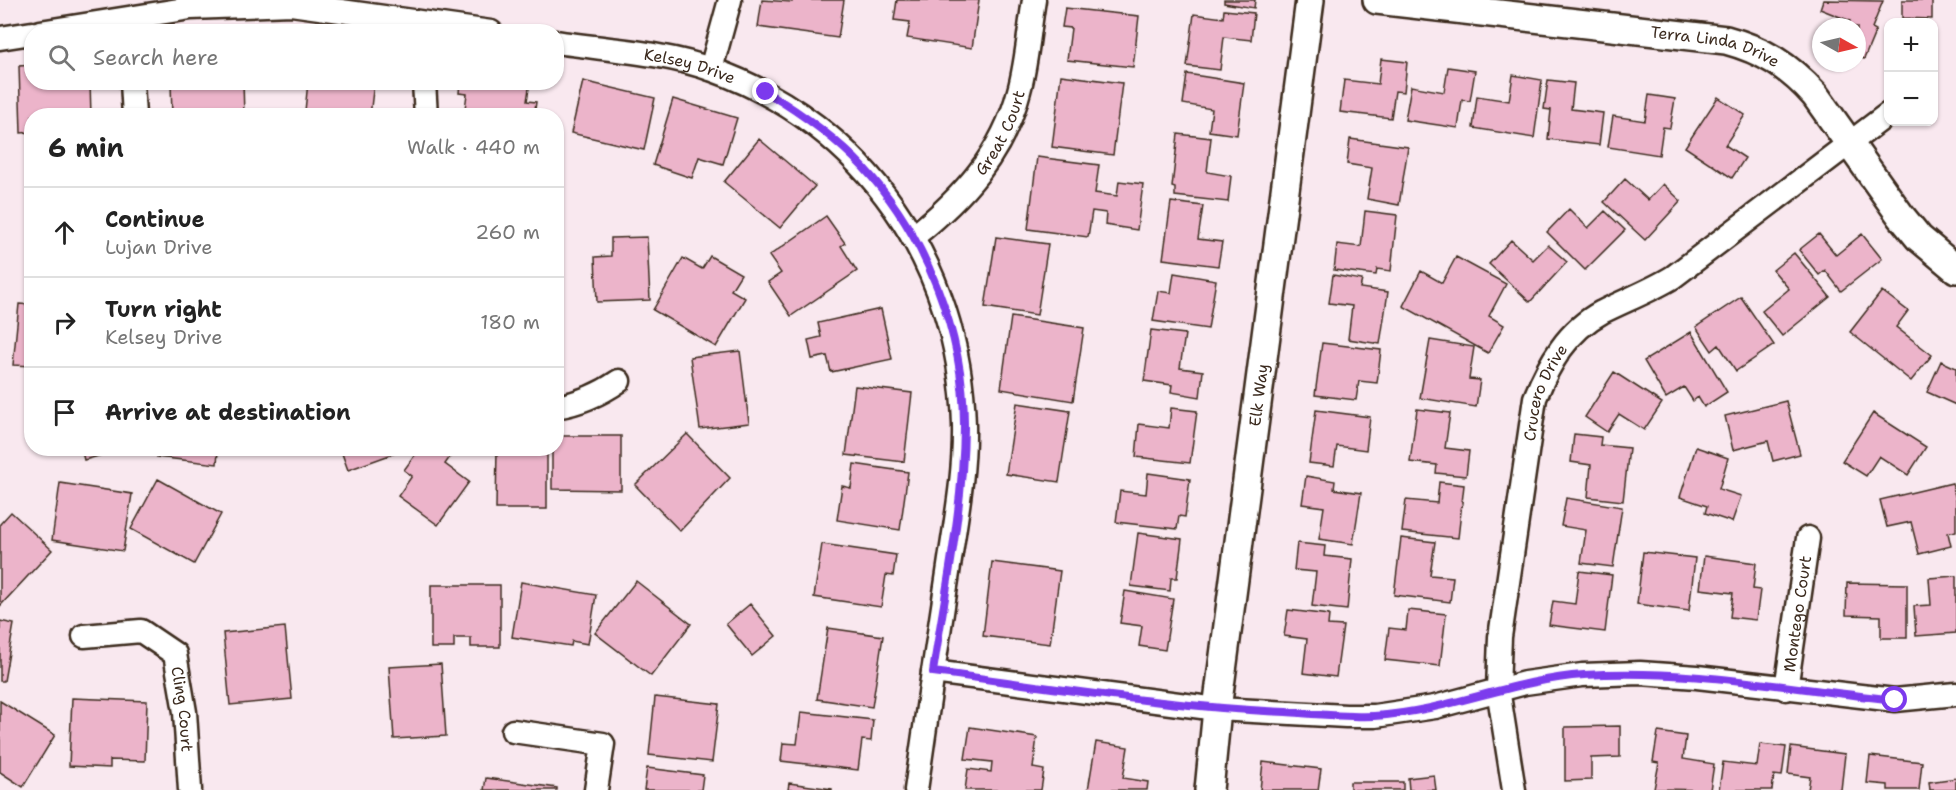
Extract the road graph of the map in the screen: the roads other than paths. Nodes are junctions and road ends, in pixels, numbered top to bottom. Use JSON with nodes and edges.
{"nodes":[{"id":1,"x":730,"y":0,"type":"edge"},
{"id":2,"x":1034,"y":0,"type":"edge"},
{"id":3,"x":1310,"y":0,"type":"edge"},
{"id":4,"x":1377,"y":0,"type":"edge"},
{"id":5,"x":124,"y":16,"type":"edge"},
{"id":6,"x":427,"y":18,"type":"edge"},
{"id":7,"x":82,"y":24,"type":"edge"},
{"id":8,"x":454,"y":24,"type":"edge"},
{"id":9,"x":24,"y":34,"type":"edge"},
{"id":10,"x":0,"y":38,"type":"edge"},
{"id":11,"x":564,"y":43,"type":"edge"},
{"id":12,"x":711,"y":69,"type":"junction"},
{"id":13,"x":132,"y":90,"type":"edge"},
{"id":14,"x":424,"y":90,"type":"edge"},
{"id":15,"x":134,"y":108,"type":"edge"},
{"id":16,"x":426,"y":108,"type":"edge"},
{"id":17,"x":1884,"y":117,"type":"edge"},
{"id":18,"x":1849,"y":144,"type":"junction"},
{"id":19,"x":913,"y":237,"type":"junction"},
{"id":20,"x":1956,"y":269,"type":"edge"},
{"id":21,"x":619,"y":381,"type":"dead end"},
{"id":22,"x":564,"y":405,"type":"edge"},
{"id":23,"x":1808,"y":538,"type":"dead end"},
{"id":24,"x":84,"y":636,"type":"dead end"},
{"id":25,"x":933,"y":672,"type":"junction"},
{"id":26,"x":1786,"y":688,"type":"junction"},
{"id":27,"x":1498,"y":689,"type":"junction"},
{"id":28,"x":1956,"y":694,"type":"edge"},
{"id":29,"x":1217,"y":709,"type":"junction"},
{"id":30,"x":513,"y":731,"type":"dead end"},
{"id":31,"x":190,"y":790,"type":"edge"},
{"id":32,"x":596,"y":790,"type":"edge"},
{"id":33,"x":916,"y":790,"type":"edge"},
{"id":34,"x":1209,"y":790,"type":"edge"},
{"id":35,"x":1514,"y":790,"type":"edge"}],
"edges":[{"from":1,"to":12,"type":"street"},
{"from":2,"to":19,"type":"street","name":"Great Court"},
{"from":3,"to":29,"type":"street","name":"Elk Way"},
{"from":4,"to":18,"type":"street","name":"Terra Linda Drive"},
{"from":5,"to":6,"type":"street"},
{"from":5,"to":7,"type":"street"},
{"from":6,"to":8,"type":"street"},
{"from":9,"to":10,"type":"street"},
{"from":11,"to":12,"type":"street","name":"Kelsey Drive"},
{"from":12,"to":19,"type":"street","name":"Kelsey Drive"},
{"from":13,"to":15,"type":"street"},
{"from":14,"to":16,"type":"street"},
{"from":17,"to":18,"type":"street","name":"Crucero Drive"},
{"from":18,"to":20,"type":"street","name":"Terra Linda Drive"},
{"from":18,"to":27,"type":"street","name":"Crucero Drive"},
{"from":19,"to":25,"type":"street","name":"Kelsey Drive"},
{"from":21,"to":22,"type":"street"},
{"from":23,"to":26,"type":"street","name":"Montego Court"},
{"from":24,"to":31,"type":"street","name":"Cling Court"},
{"from":25,"to":29,"type":"street"},
{"from":25,"to":33,"type":"street","name":"Kelsey Drive"},
{"from":26,"to":27,"type":"street"},
{"from":26,"to":28,"type":"street"},
{"from":27,"to":29,"type":"street"},
{"from":27,"to":35,"type":"street","name":"Crucero Drive"},
{"from":29,"to":34,"type":"street","name":"Elk Way"},
{"from":30,"to":32,"type":"street"}]}
